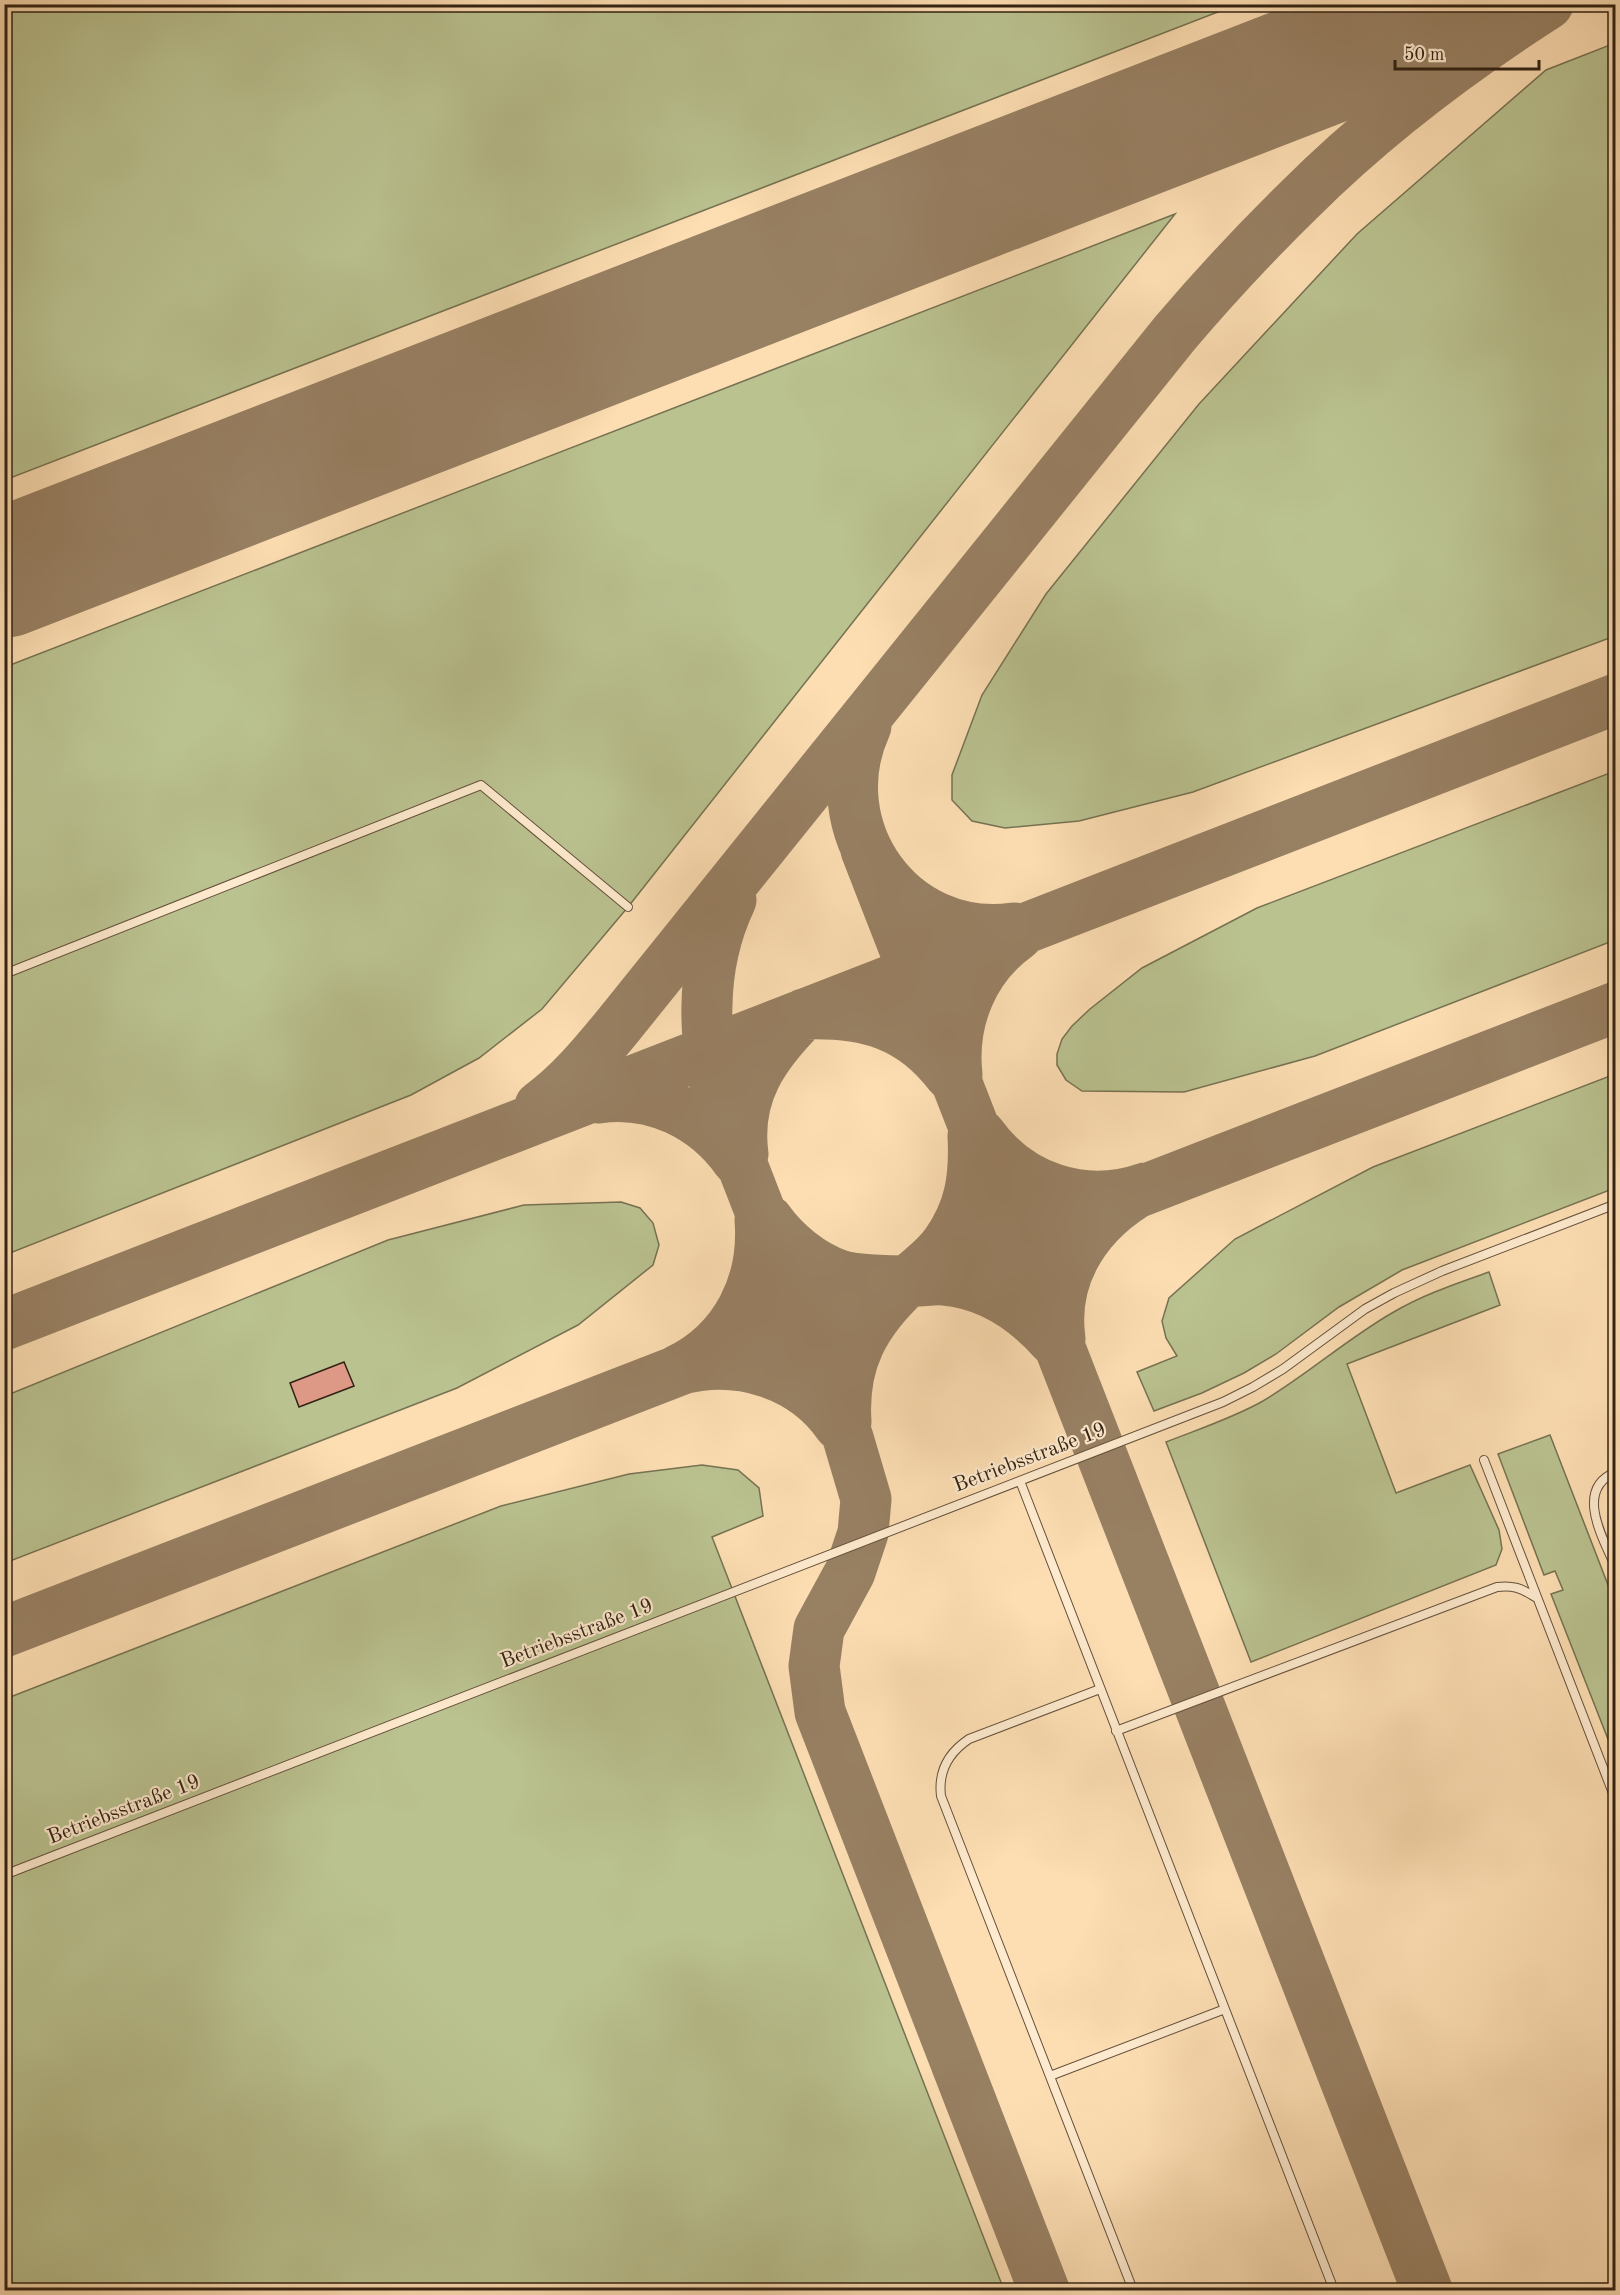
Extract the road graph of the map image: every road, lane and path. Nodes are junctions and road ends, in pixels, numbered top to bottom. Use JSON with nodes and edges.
{"nodes":[{"id":1,"x":628,"y":907,"type":"dead end"},
{"id":2,"x":7,"y":973,"type":"dead end"},
{"id":3,"x":1616,"y":1204,"type":"edge"},
{"id":4,"x":1484,"y":1460,"type":"dead end"},
{"id":5,"x":1616,"y":1473,"type":"edge"},
{"id":6,"x":1020,"y":1481,"type":"junction"},
{"id":7,"x":1616,"y":1568,"type":"edge"},
{"id":8,"x":1535,"y":1597,"type":"junction"},
{"id":9,"x":1100,"y":1689,"type":"junction"},
{"id":10,"x":1116,"y":1731,"type":"junction"},
{"id":11,"x":1616,"y":1801,"type":"edge"},
{"id":12,"x":4,"y":1875,"type":"edge"},
{"id":13,"x":1225,"y":2009,"type":"junction"},
{"id":14,"x":1050,"y":2076,"type":"junction"},
{"id":15,"x":1133,"y":2290,"type":"edge"},
{"id":16,"x":1334,"y":2290,"type":"edge"}],
"edges":[{"from":1,"to":2,"type":"lane"},
{"from":3,"to":6,"type":"lane","name":"Betriebsstraße 19"},
{"from":4,"to":8,"type":"lane"},
{"from":5,"to":7,"type":"lane"},
{"from":6,"to":9,"type":"lane"},
{"from":6,"to":12,"type":"lane","name":"Betriebsstraße 19"},
{"from":8,"to":10,"type":"lane"},
{"from":8,"to":11,"type":"lane"},
{"from":9,"to":10,"type":"lane"},
{"from":9,"to":14,"type":"lane"},
{"from":10,"to":13,"type":"lane"},
{"from":13,"to":14,"type":"lane"},
{"from":13,"to":16,"type":"lane"},
{"from":14,"to":15,"type":"lane"}]}
